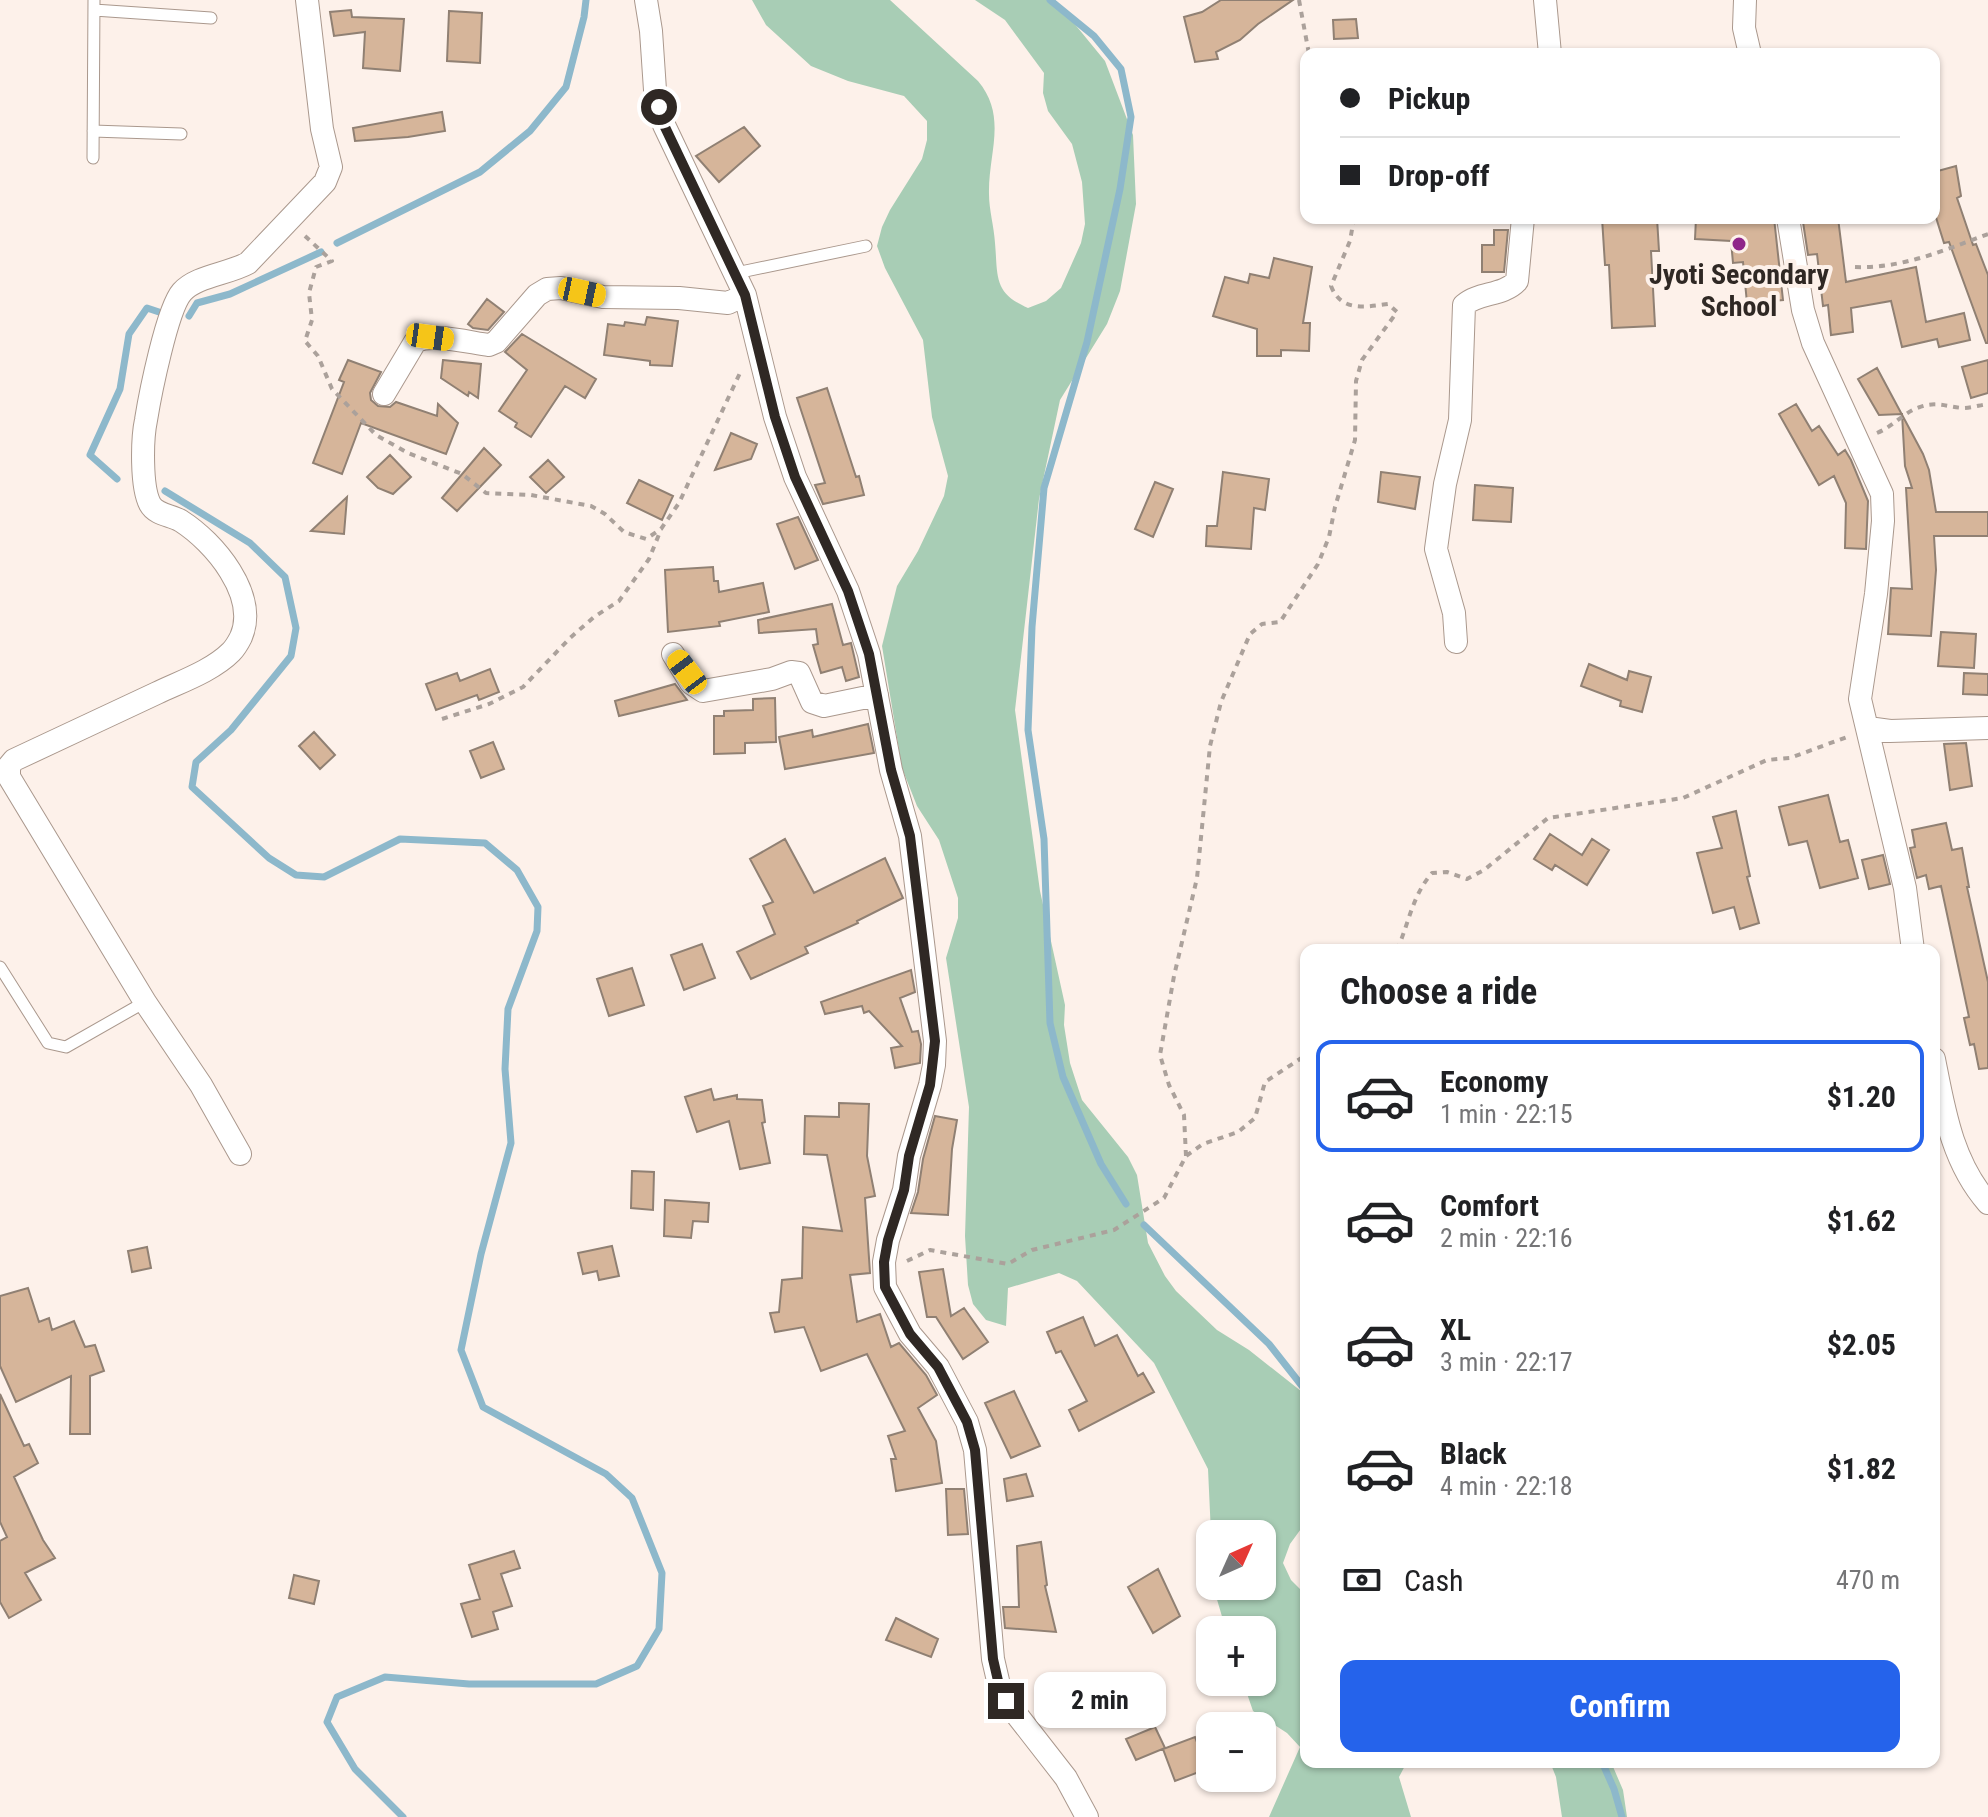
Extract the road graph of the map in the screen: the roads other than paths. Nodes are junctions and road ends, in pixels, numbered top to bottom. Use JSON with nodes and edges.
{"nodes":[{"id":1,"x":307,"y":0,"type":"edge"},
{"id":2,"x":646,"y":0,"type":"edge"},
{"id":3,"x":1545,"y":0,"type":"edge"},
{"id":4,"x":1745,"y":0,"type":"edge"},
{"id":5,"x":94,"y":5,"type":"edge"},
{"id":6,"x":211,"y":18,"type":"dead end"},
{"id":7,"x":1549,"y":48,"type":"edge"},
{"id":8,"x":1749,"y":48,"type":"edge"},
{"id":9,"x":93,"y":131,"type":"junction"},
{"id":10,"x":181,"y":134,"type":"dead end"},
{"id":11,"x":93,"y":158,"type":"dead end"},
{"id":12,"x":1522,"y":224,"type":"edge"},
{"id":13,"x":1789,"y":224,"type":"edge"},
{"id":14,"x":866,"y":246,"type":"dead end"},
{"id":15,"x":736,"y":273,"type":"junction"},
{"id":16,"x":745,"y":295,"type":"junction"},
{"id":17,"x":384,"y":394,"type":"dead end"},
{"id":18,"x":1456,"y":642,"type":"dead end"},
{"id":19,"x":673,"y":654,"type":"dead end"},
{"id":20,"x":877,"y":695,"type":"junction"},
{"id":21,"x":1868,"y":728,"type":"junction"},
{"id":22,"x":1988,"y":728,"type":"edge"},
{"id":23,"x":1912,"y":944,"type":"edge"},
{"id":24,"x":0,"y":967,"type":"edge"},
{"id":25,"x":145,"y":1002,"type":"junction"},
{"id":26,"x":1940,"y":1089,"type":"edge"},
{"id":27,"x":240,"y":1154,"type":"dead end"},
{"id":28,"x":1988,"y":1203,"type":"edge"},
{"id":29,"x":1087,"y":1817,"type":"edge"}],
"edges":[{"from":1,"to":25,"type":"street"},
{"from":2,"to":15,"type":"street"},
{"from":3,"to":7,"type":"street"},
{"from":4,"to":8,"type":"street"},
{"from":5,"to":6,"type":"lane"},
{"from":5,"to":9,"type":"lane"},
{"from":9,"to":10,"type":"lane"},
{"from":9,"to":11,"type":"lane"},
{"from":12,"to":18,"type":"street"},
{"from":13,"to":21,"type":"street"},
{"from":14,"to":15,"type":"lane"},
{"from":15,"to":16,"type":"street"},
{"from":16,"to":17,"type":"street"},
{"from":16,"to":20,"type":"street"},
{"from":19,"to":20,"type":"street"},
{"from":20,"to":29,"type":"street"},
{"from":21,"to":22,"type":"street"},
{"from":21,"to":23,"type":"street"},
{"from":24,"to":25,"type":"lane"},
{"from":25,"to":27,"type":"street"},
{"from":26,"to":28,"type":"street"}]}
